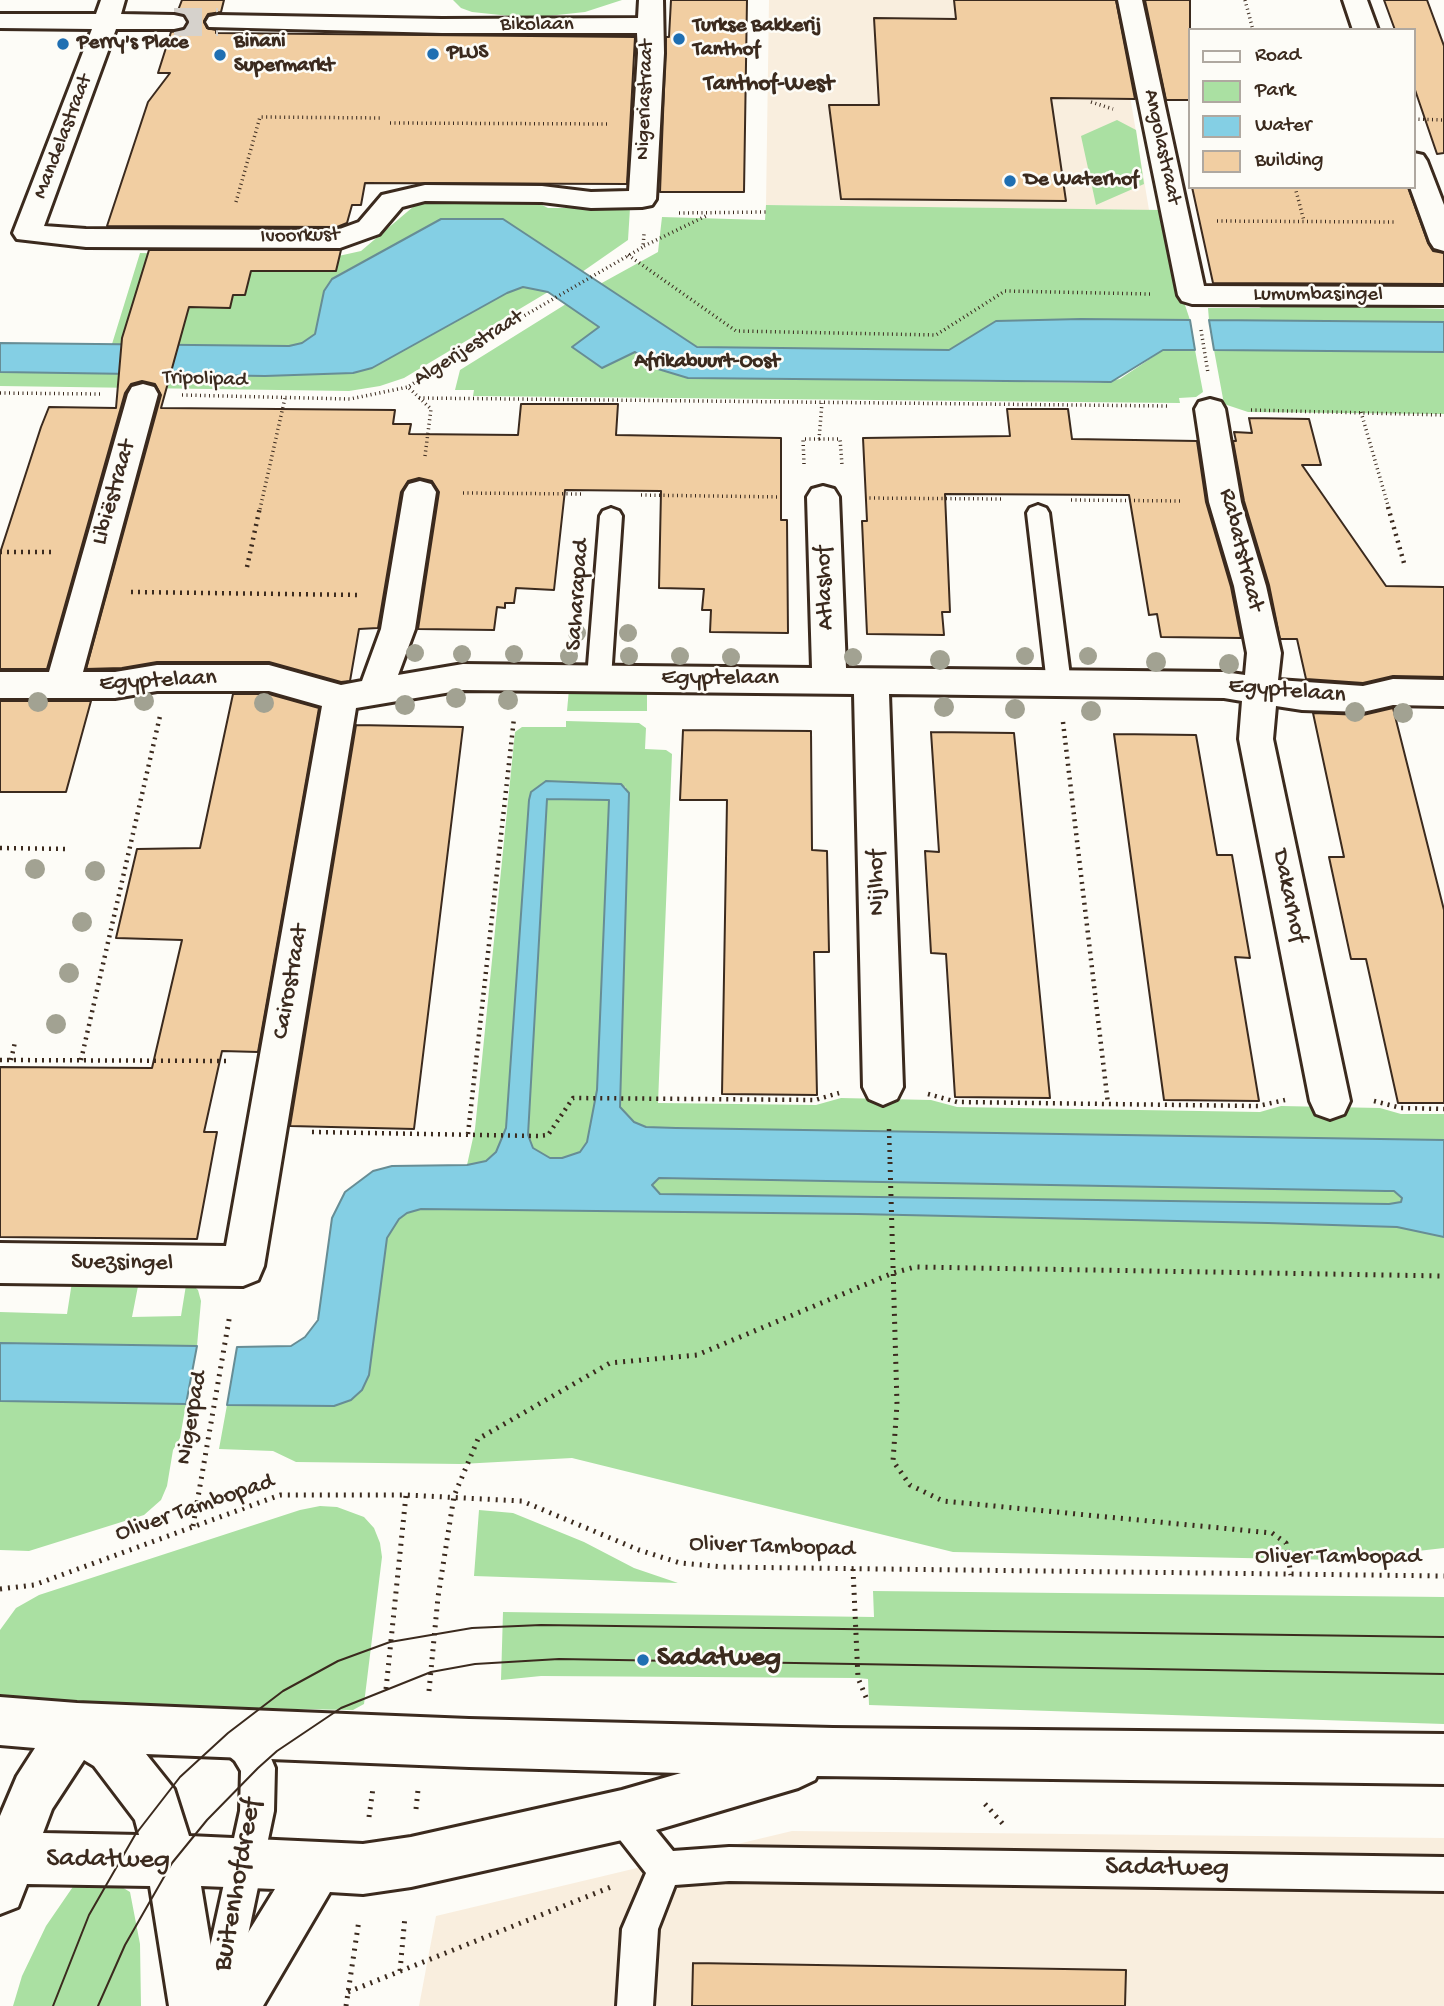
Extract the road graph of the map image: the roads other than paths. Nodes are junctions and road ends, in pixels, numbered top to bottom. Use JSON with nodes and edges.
{"nodes":[{"id":1,"x":1130,"y":0,"type":"edge"},
{"id":2,"x":1355,"y":0,"type":"edge"},
{"id":3,"x":109,"y":11,"type":"edge"},
{"id":4,"x":427,"y":12,"type":"edge"},
{"id":5,"x":650,"y":13,"type":"edge"},
{"id":6,"x":0,"y":21,"type":"edge"},
{"id":7,"x":174,"y":22,"type":"tunnel mouth"},
{"id":8,"x":218,"y":22,"type":"tunnel mouth"},
{"id":9,"x":1365,"y":28,"type":"edge"},
{"id":10,"x":1416,"y":166,"type":"edge"},
{"id":11,"x":644,"y":206,"type":"joint"},
{"id":12,"x":1440,"y":232,"type":"edge"},
{"id":13,"x":27,"y":233,"type":"joint"},
{"id":14,"x":1444,"y":296,"type":"edge"},
{"id":15,"x":1195,"y":307,"type":"joint"},
{"id":16,"x":143,"y":394,"type":"road end"},
{"id":17,"x":1210,"y":409,"type":"road end"},
{"id":18,"x":420,"y":492,"type":"road end"},
{"id":19,"x":824,"y":497,"type":"road end"},
{"id":20,"x":1038,"y":513,"type":"dead end"},
{"id":21,"x":611,"y":516,"type":"dead end"},
{"id":22,"x":600,"y":678,"type":"junction"},
{"id":23,"x":829,"y":679,"type":"junction"},
{"id":24,"x":871,"y":680,"type":"junction"},
{"id":25,"x":1059,"y":684,"type":"junction"},
{"id":26,"x":0,"y":685,"type":"edge"},
{"id":27,"x":62,"y":685,"type":"junction"},
{"id":28,"x":1261,"y":691,"type":"junction"},
{"id":29,"x":1444,"y":693,"type":"edge"},
{"id":30,"x":358,"y":695,"type":"junction"},
{"id":31,"x":874,"y":1099,"type":"road end"},
{"id":32,"x":1330,"y":1101,"type":"road end"},
{"id":33,"x":0,"y":1263,"type":"edge"},
{"id":34,"x":243,"y":1266,"type":"joint"},
{"id":35,"x":0,"y":1721,"type":"edge"},
{"id":36,"x":77,"y":1727,"type":"junction"},
{"id":37,"x":247,"y":1734,"type":"junction"},
{"id":38,"x":833,"y":1752,"type":"junction"},
{"id":39,"x":1444,"y":1759,"type":"edge"},
{"id":40,"x":622,"y":1815,"type":"junction"},
{"id":41,"x":246,"y":1862,"type":"junction"},
{"id":42,"x":172,"y":1863,"type":"junction"},
{"id":43,"x":318,"y":1865,"type":"junction"},
{"id":44,"x":3,"y":1868,"type":"edge"},
{"id":45,"x":665,"y":1869,"type":"junction"},
{"id":46,"x":1444,"y":1874,"type":"edge"},
{"id":47,"x":195,"y":2006,"type":"edge"},
{"id":48,"x":215,"y":2006,"type":"edge"},
{"id":49,"x":233,"y":2006,"type":"edge"},
{"id":50,"x":635,"y":2006,"type":"edge"}],
"edges":[{"from":1,"to":15,"type":"street","name":"Angolastraat"},
{"from":2,"to":9,"type":"street"},
{"from":3,"to":6,"type":"street"},
{"from":3,"to":7,"type":"street"},
{"from":3,"to":13,"type":"street","name":"Mandelastraat"},
{"from":4,"to":5,"type":"street","name":"Bikolaan"},
{"from":4,"to":8,"type":"street","name":"Bikolaan"},
{"from":5,"to":11,"type":"street","name":"Nigeriastraat"},
{"from":10,"to":12,"type":"street"},
{"from":11,"to":13,"type":"street","name":"Ivoorkust"},
{"from":14,"to":15,"type":"street","name":"Lumumbasingel"},
{"from":16,"to":27,"type":"street","name":"Libiëstraat"},
{"from":17,"to":28,"type":"street","name":"Rabatstraat"},
{"from":18,"to":30,"type":"street"},
{"from":19,"to":23,"type":"street","name":"Atlashof"},
{"from":20,"to":25,"type":"lane"},
{"from":21,"to":22,"type":"lane","name":"Saharapad"},
{"from":22,"to":23,"type":"street","name":"Egyptelaan"},
{"from":22,"to":30,"type":"street","name":"Egyptelaan"},
{"from":23,"to":24,"type":"street","name":"Egyptelaan"},
{"from":24,"to":25,"type":"street","name":"Egyptelaan"},
{"from":24,"to":31,"type":"street","name":"Nijlhof"},
{"from":25,"to":28,"type":"street","name":"Egyptelaan"},
{"from":26,"to":27,"type":"street","name":"Egyptelaan"},
{"from":27,"to":30,"type":"street","name":"Egyptelaan"},
{"from":28,"to":29,"type":"street","name":"Egyptelaan"},
{"from":28,"to":32,"type":"street","name":"Dakarhof"},
{"from":30,"to":34,"type":"street","name":"Cairostraat"},
{"from":33,"to":34,"type":"street","name":"Suezsingel"},
{"from":35,"to":36,"type":"street","name":"Sadatweg"},
{"from":36,"to":37,"type":"street","name":"Sadatweg"},
{"from":36,"to":42,"type":"street","name":"Buitenhofdreef"},
{"from":36,"to":44,"type":"street"},
{"from":37,"to":38,"type":"street","name":"Sadatweg"},
{"from":37,"to":41,"type":"lane","name":"Buitenhofdreef"},
{"from":38,"to":39,"type":"street","name":"Sadatweg"},
{"from":38,"to":40,"type":"street","name":"Sadatweg"},
{"from":40,"to":43,"type":"street","name":"Sadatweg"},
{"from":40,"to":45,"type":"lane"},
{"from":41,"to":42,"type":"street","name":"Sadatweg"},
{"from":41,"to":43,"type":"street","name":"Sadatweg"},
{"from":41,"to":48,"type":"lane","name":"Buitenhofdreef"},
{"from":42,"to":44,"type":"street","name":"Sadatweg"},
{"from":42,"to":47,"type":"street","name":"Buitenhofdreef"},
{"from":43,"to":49,"type":"street","name":"Buitenhofdreef"},
{"from":45,"to":46,"type":"lane","name":"Sadatweg"},
{"from":45,"to":50,"type":"lane"}]}
